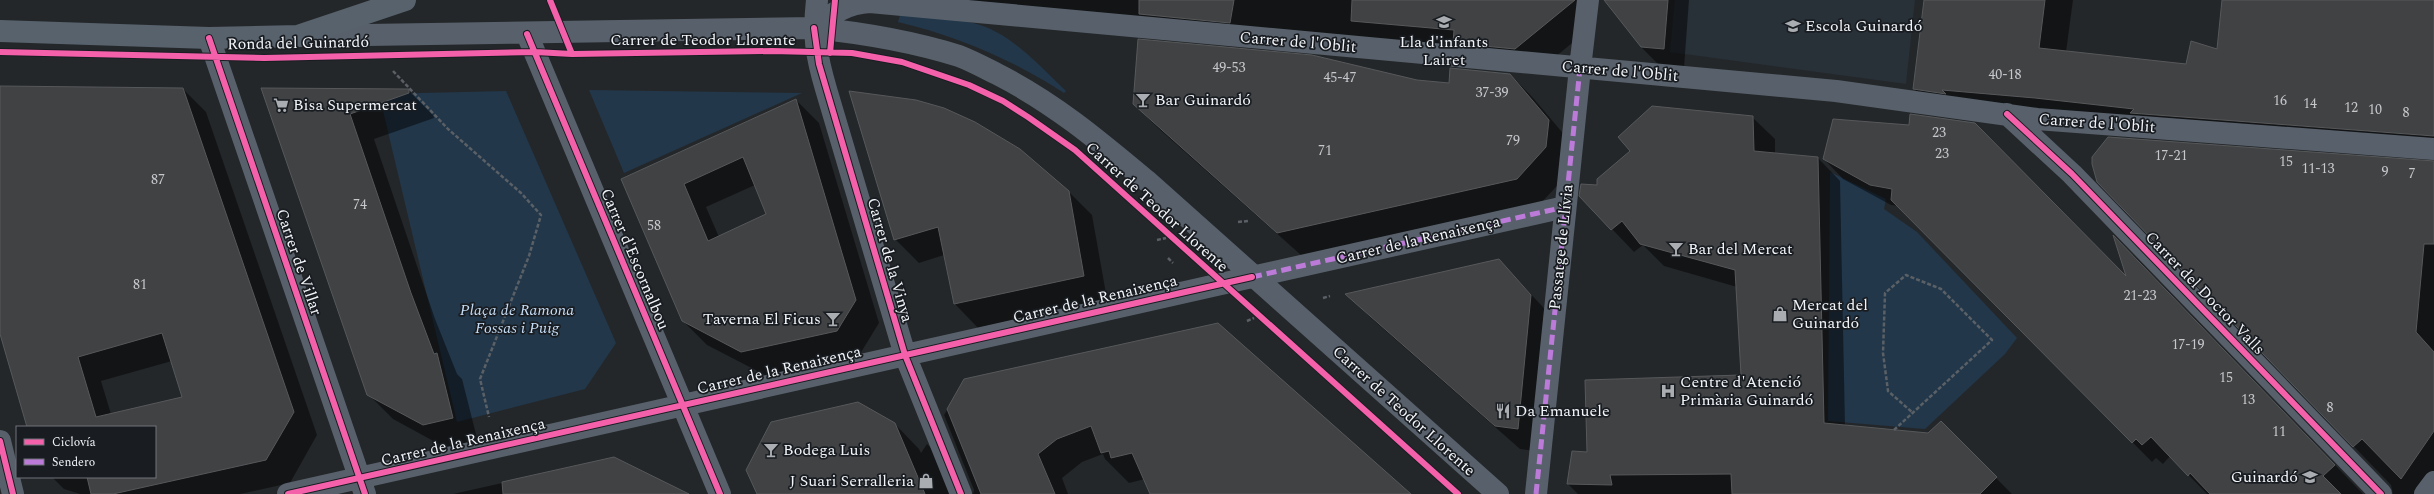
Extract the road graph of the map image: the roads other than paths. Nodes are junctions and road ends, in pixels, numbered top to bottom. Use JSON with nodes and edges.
{"nodes":[{"id":1,"x":405,"y":0,"type":"edge"},
{"id":2,"x":817,"y":0,"type":"edge"},
{"id":3,"x":1588,"y":0,"type":"edge"},
{"id":4,"x":814,"y":28,"type":"junction"},
{"id":5,"x":0,"y":31,"type":"edge"},
{"id":6,"x":527,"y":34,"type":"junction"},
{"id":7,"x":298,"y":36,"type":"junction"},
{"id":8,"x":209,"y":38,"type":"junction"},
{"id":9,"x":1580,"y":68,"type":"junction"},
{"id":10,"x":2007,"y":114,"type":"junction"},
{"id":11,"x":2434,"y":149,"type":"edge"},
{"id":12,"x":1565,"y":207,"type":"junction"},
{"id":13,"x":1252,"y":277,"type":"junction"},
{"id":14,"x":904,"y":355,"type":"junction"},
{"id":15,"x":682,"y":406,"type":"junction"},
{"id":16,"x":0,"y":441,"type":"edge"},
{"id":17,"x":2434,"y":482,"type":"edge"},
{"id":18,"x":362,"y":486,"type":"edge"},
{"id":19,"x":13,"y":494,"type":"edge"},
{"id":20,"x":288,"y":494,"type":"edge"},
{"id":21,"x":720,"y":494,"type":"edge"},
{"id":22,"x":961,"y":494,"type":"edge"},
{"id":23,"x":1498,"y":494,"type":"edge"},
{"id":24,"x":1536,"y":494,"type":"edge"},
{"id":25,"x":2381,"y":494,"type":"edge"},
{"id":26,"x":2425,"y":494,"type":"edge"}],
"edges":[{"from":1,"to":7,"type":"main road","name":"Ronda del Guinardó"},
{"from":2,"to":4,"type":"street","name":"Carrer de la Vinya"},
{"from":3,"to":9,"type":"street","name":"Passatge de Llívia"},
{"from":4,"to":6,"type":"street","name":"Carrer de Teodor Llorente"},
{"from":4,"to":9,"type":"street","name":"Carrer de l'Oblit"},
{"from":4,"to":13,"type":"street","name":"Carrer de Teodor Llorente"},
{"from":4,"to":14,"type":"street","name":"Carrer de la Vinya"},
{"from":5,"to":8,"type":"main road","name":"Ronda del Guinardó"},
{"from":6,"to":7,"type":"street","name":"Carrer de Teodor Llorente"},
{"from":6,"to":15,"type":"street","name":"Carrer d'Escornalbou"},
{"from":7,"to":8,"type":"main road","name":"Carrer de Teodor Llorente"},
{"from":8,"to":18,"type":"street","name":"Carrer de Villar"},
{"from":9,"to":10,"type":"street","name":"Carrer de l'Oblit"},
{"from":9,"to":12,"type":"street","name":"Passatge de Llívia"},
{"from":10,"to":11,"type":"street","name":"Carrer de l'Oblit"},
{"from":10,"to":25,"type":"street","name":"Carrer del Doctor Valls"},
{"from":12,"to":13,"type":"street","name":"Carrer de la Renaixença"},
{"from":12,"to":24,"type":"street","name":"Passatge de Llívia"},
{"from":13,"to":14,"type":"street","name":"Carrer de la Renaixença"},
{"from":13,"to":23,"type":"street","name":"Carrer de Teodor Llorente"},
{"from":14,"to":15,"type":"street","name":"Carrer de la Renaixença"},
{"from":14,"to":22,"type":"street","name":"Carrer de la Vinya"},
{"from":15,"to":18,"type":"street","name":"Carrer de la Renaixença"},
{"from":15,"to":21,"type":"street","name":"Carrer d'Escornalbou"},
{"from":16,"to":19,"type":"street"},
{"from":17,"to":26,"type":"street"},
{"from":18,"to":20,"type":"street","name":"Carrer de la Renaixença"}]}
